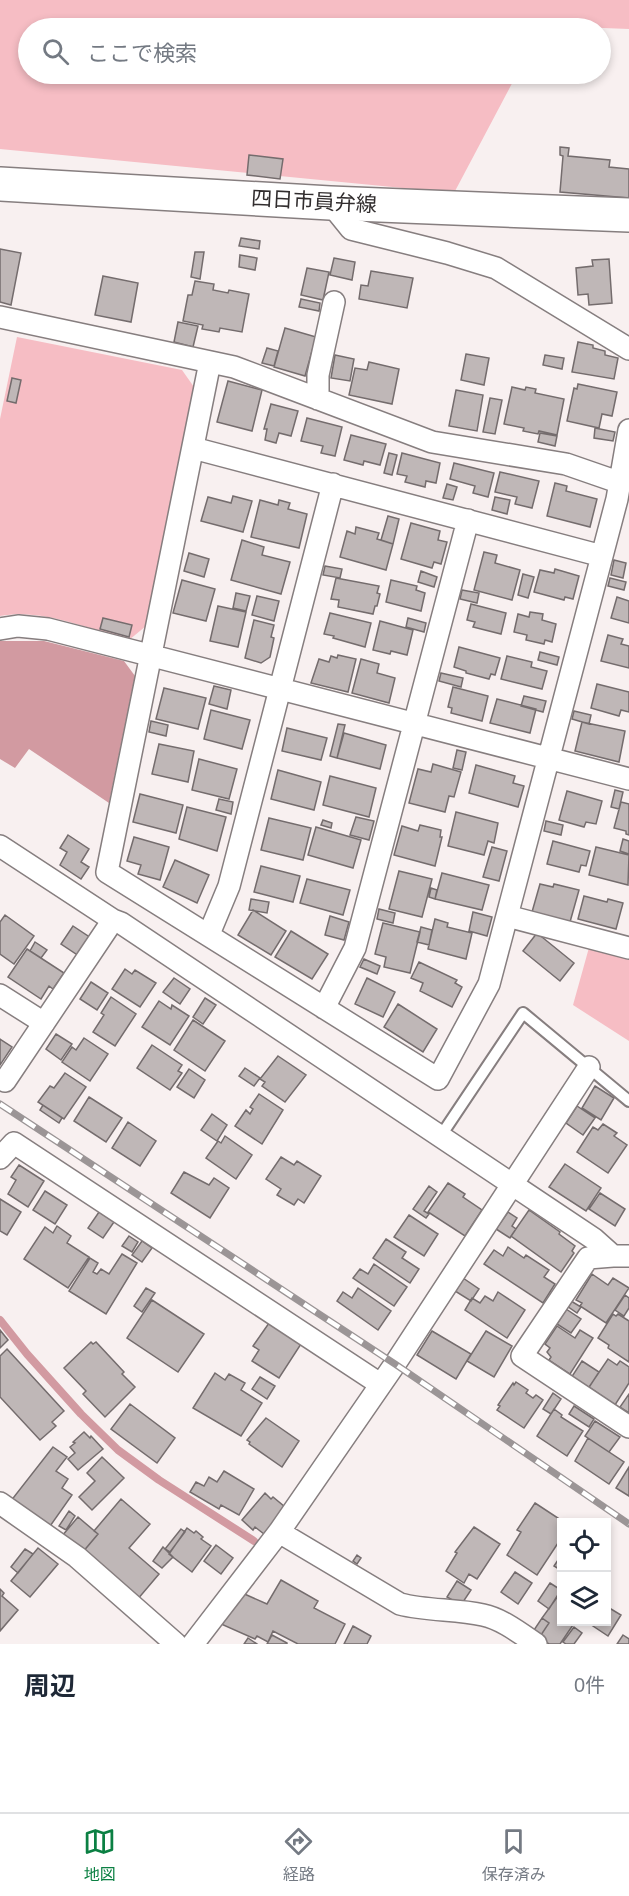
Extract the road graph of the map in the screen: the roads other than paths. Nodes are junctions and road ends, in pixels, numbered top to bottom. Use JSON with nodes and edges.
{"nodes":[{"id":1,"x":0,"y":184,"type":"edge"},
{"id":2,"x":330,"y":202,"type":"junction"},
{"id":3,"x":629,"y":215,"type":"edge"},
{"id":4,"x":334,"y":302,"type":"dead end"},
{"id":5,"x":0,"y":317,"type":"edge"},
{"id":6,"x":629,"y":349,"type":"edge"},
{"id":7,"x":210,"y":362,"type":"junction"},
{"id":8,"x":318,"y":399,"type":"junction"},
{"id":9,"x":629,"y":430,"type":"edge"},
{"id":10,"x":193,"y":448,"type":"junction"},
{"id":11,"x":333,"y":484,"type":"junction"},
{"id":12,"x":621,"y":495,"type":"edge"},
{"id":13,"x":468,"y":520,"type":"junction"},
{"id":14,"x":602,"y":556,"type":"junction"},
{"id":15,"x":0,"y":628,"type":"edge"},
{"id":16,"x":152,"y":656,"type":"junction"},
{"id":17,"x":280,"y":689,"type":"junction"},
{"id":18,"x":414,"y":722,"type":"junction"},
{"id":19,"x":549,"y":757,"type":"junction"},
{"id":20,"x":629,"y":779,"type":"edge"},
{"id":21,"x":0,"y":846,"type":"edge"},
{"id":22,"x":507,"y":916,"type":"junction"},
{"id":23,"x":113,"y":920,"type":"junction"},
{"id":24,"x":209,"y":934,"type":"junction"},
{"id":25,"x":629,"y":948,"type":"edge"},
{"id":26,"x":0,"y":995,"type":"edge"},
{"id":27,"x":324,"y":1008,"type":"junction"},
{"id":28,"x":44,"y":1023,"type":"junction"},
{"id":29,"x":589,"y":1067,"type":"junction"},
{"id":30,"x":5,"y":1081,"type":"dead end"},
{"id":31,"x":629,"y":1101,"type":"edge"},
{"id":32,"x":440,"y":1137,"type":"junction"},
{"id":33,"x":0,"y":1158,"type":"edge"},
{"id":34,"x":513,"y":1186,"type":"junction"},
{"id":35,"x":621,"y":1256,"type":"edge"},
{"id":36,"x":380,"y":1384,"type":"junction"},
{"id":37,"x":629,"y":1427,"type":"edge"},
{"id":38,"x":0,"y":1503,"type":"edge"},
{"id":39,"x":279,"y":1532,"type":"junction"},
{"id":40,"x":176,"y":1644,"type":"edge"},
{"id":41,"x":193,"y":1644,"type":"edge"},
{"id":42,"x":536,"y":1644,"type":"edge"}],
"edges":[{"from":1,"to":2,"type":"main road","name":"四日市員弁線"},
{"from":2,"to":3,"type":"main road","name":"四日市員弁線"},
{"from":2,"to":6,"type":"street"},
{"from":4,"to":8,"type":"street"},
{"from":5,"to":7,"type":"street"},
{"from":7,"to":8,"type":"street"},
{"from":7,"to":10,"type":"street"},
{"from":8,"to":12,"type":"street"},
{"from":9,"to":12,"type":"street"},
{"from":10,"to":11,"type":"street"},
{"from":10,"to":16,"type":"street"},
{"from":11,"to":13,"type":"street"},
{"from":11,"to":17,"type":"street"},
{"from":12,"to":14,"type":"street"},
{"from":13,"to":14,"type":"street"},
{"from":13,"to":18,"type":"street"},
{"from":14,"to":19,"type":"street"},
{"from":15,"to":16,"type":"street"},
{"from":16,"to":17,"type":"street"},
{"from":16,"to":24,"type":"street"},
{"from":17,"to":18,"type":"street"},
{"from":17,"to":24,"type":"street"},
{"from":18,"to":19,"type":"street"},
{"from":18,"to":27,"type":"street"},
{"from":19,"to":20,"type":"street"},
{"from":19,"to":22,"type":"street"},
{"from":21,"to":23,"type":"street"},
{"from":22,"to":25,"type":"street"},
{"from":22,"to":27,"type":"street"},
{"from":23,"to":28,"type":"street"},
{"from":23,"to":32,"type":"street"},
{"from":24,"to":27,"type":"street"},
{"from":26,"to":28,"type":"street"},
{"from":28,"to":30,"type":"street"},
{"from":29,"to":31,"type":"lane"},
{"from":29,"to":32,"type":"lane"},
{"from":29,"to":34,"type":"street"},
{"from":32,"to":34,"type":"street"},
{"from":33,"to":36,"type":"street"},
{"from":34,"to":35,"type":"street"},
{"from":34,"to":36,"type":"street"},
{"from":35,"to":37,"type":"street"},
{"from":36,"to":39,"type":"street"},
{"from":38,"to":40,"type":"street"},
{"from":39,"to":41,"type":"street"},
{"from":39,"to":42,"type":"street"}]}
